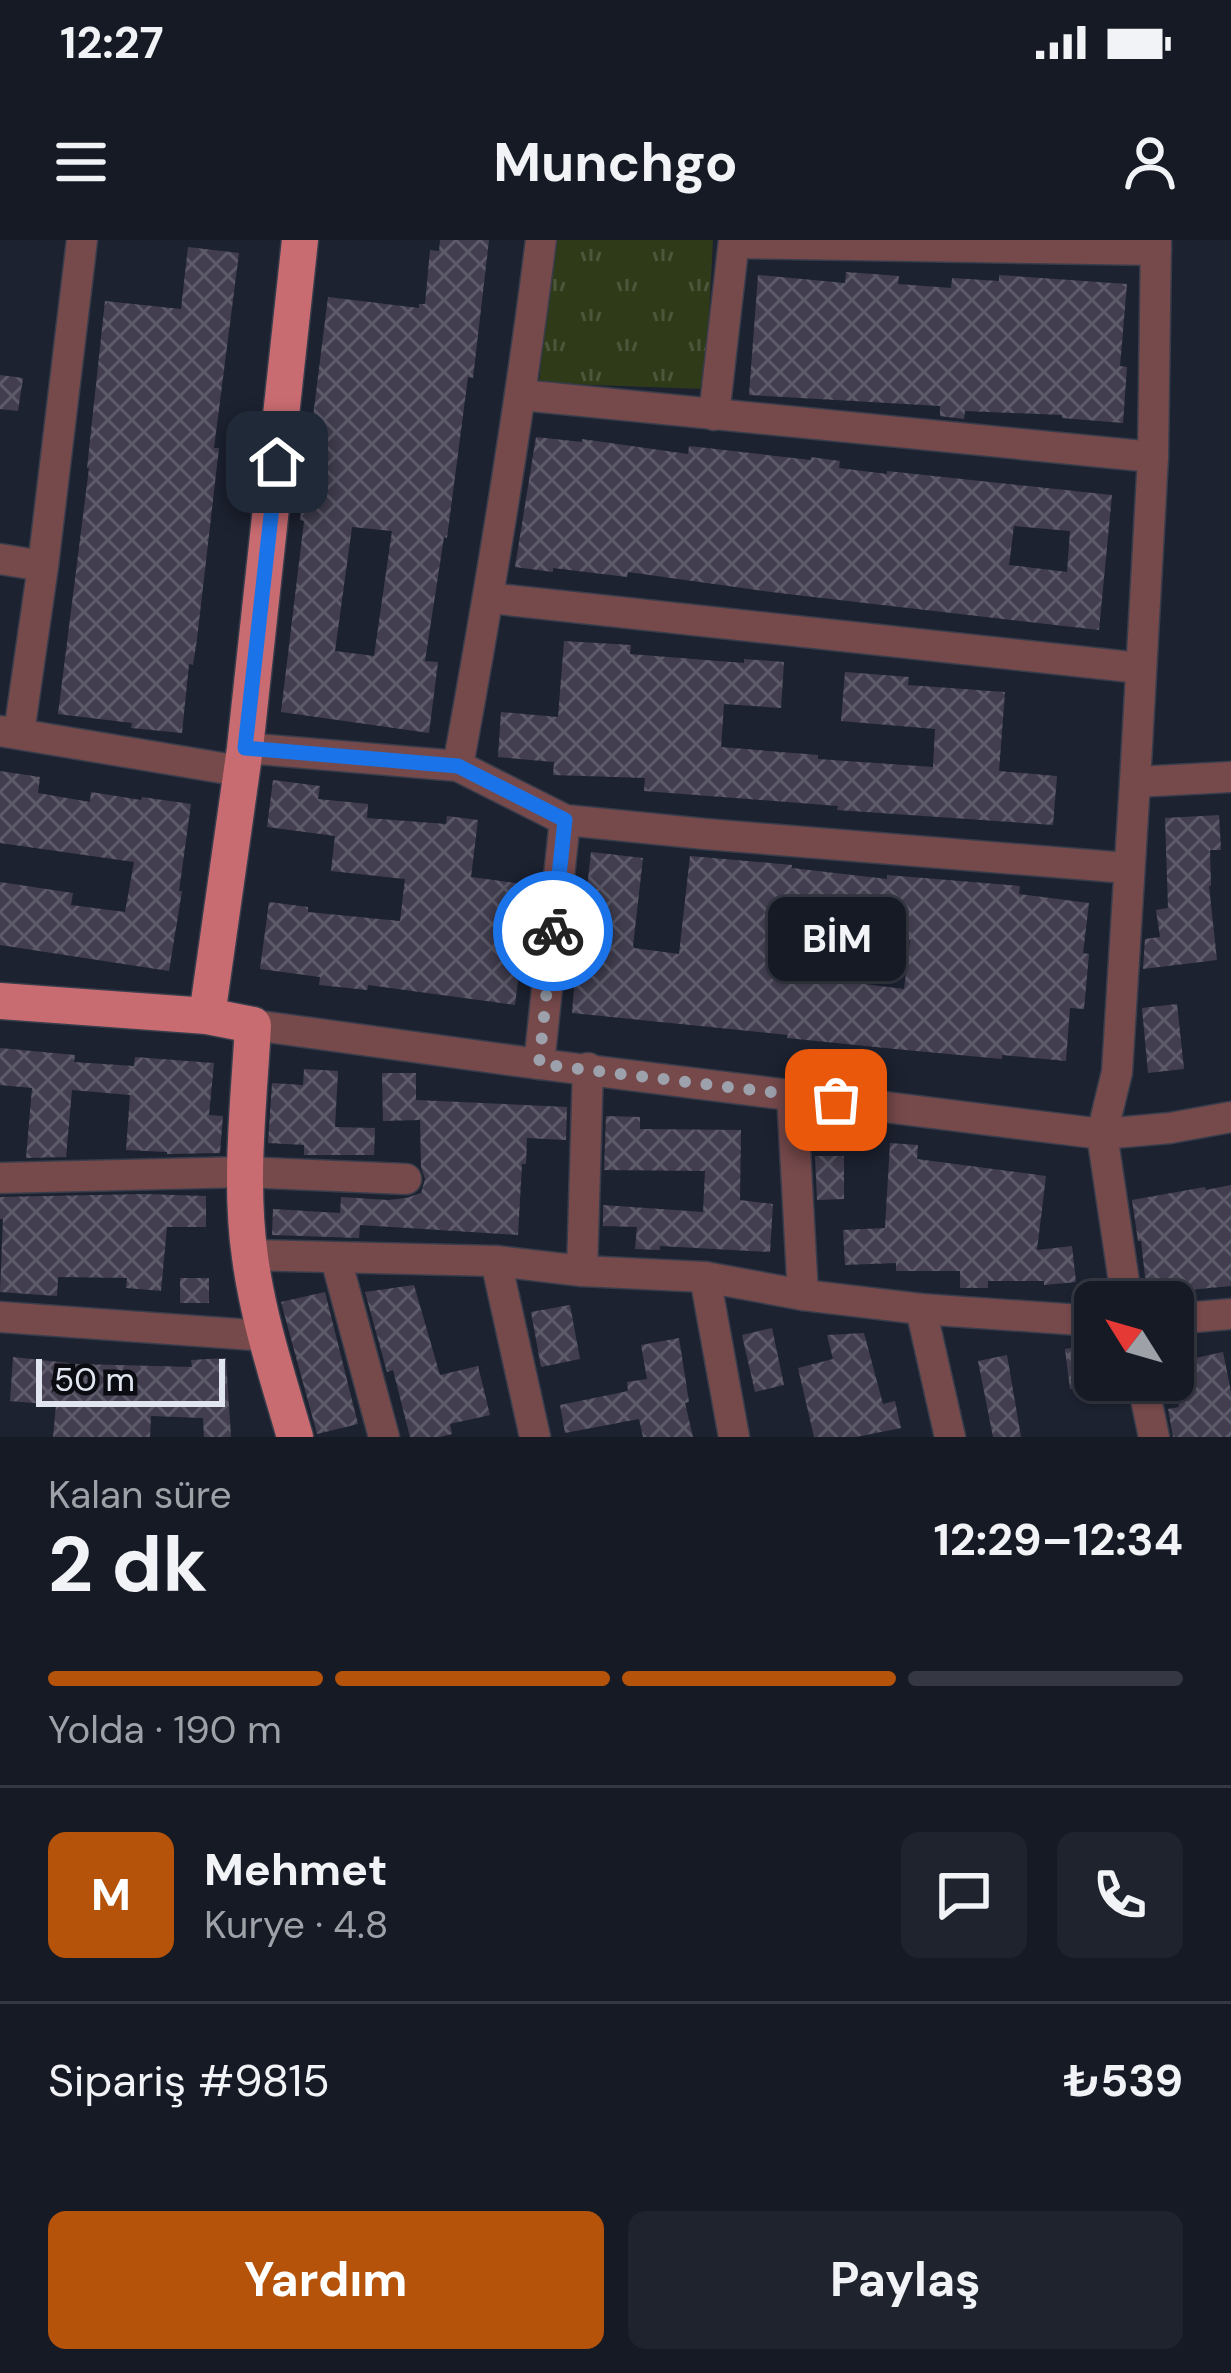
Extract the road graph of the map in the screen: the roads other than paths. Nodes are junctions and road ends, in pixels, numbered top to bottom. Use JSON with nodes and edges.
{"nodes":[{"id":1,"x":82,"y":240,"type":"edge"},
{"id":2,"x":300,"y":240,"type":"edge"},
{"id":3,"x":542,"y":240,"type":"edge"},
{"id":4,"x":734,"y":242,"type":"edge"},
{"id":5,"x":1156,"y":245,"type":"edge"},
{"id":6,"x":521,"y":395,"type":"junction"},
{"id":7,"x":714,"y":415,"type":"junction"},
{"id":8,"x":1153,"y":457,"type":"junction"},
{"id":9,"x":0,"y":559,"type":"edge"},
{"id":10,"x":43,"y":566,"type":"junction"},
{"id":11,"x":489,"y":598,"type":"junction"},
{"id":12,"x":1139,"y":668,"type":"junction"},
{"id":13,"x":9,"y":732,"type":"edge"},
{"id":14,"x":242,"y":759,"type":"junction"},
{"id":15,"x":458,"y":766,"type":"junction"},
{"id":16,"x":1231,"y":777,"type":"edge"},
{"id":17,"x":1135,"y":782,"type":"junction"},
{"id":18,"x":565,"y":820,"type":"junction"},
{"id":19,"x":1127,"y":868,"type":"junction"},
{"id":20,"x":0,"y":1001,"type":"edge"},
{"id":21,"x":206,"y":1016,"type":"junction"},
{"id":22,"x":253,"y":1024,"type":"junction"},
{"id":23,"x":539,"y":1064,"type":"junction"},
{"id":24,"x":588,"y":1068,"type":"junction"},
{"id":25,"x":791,"y":1094,"type":"junction"},
{"id":26,"x":1231,"y":1117,"type":"edge"},
{"id":27,"x":1102,"y":1134,"type":"junction"},
{"id":28,"x":245,"y":1172,"type":"junction"},
{"id":29,"x":0,"y":1178,"type":"edge"},
{"id":30,"x":406,"y":1179,"type":"dead end"},
{"id":31,"x":249,"y":1255,"type":"junction"},
{"id":32,"x":336,"y":1258,"type":"junction"},
{"id":33,"x":496,"y":1261,"type":"junction"},
{"id":34,"x":582,"y":1271,"type":"junction"},
{"id":35,"x":705,"y":1277,"type":"junction"},
{"id":36,"x":1124,"y":1281,"type":"edge"},
{"id":37,"x":803,"y":1294,"type":"junction"},
{"id":38,"x":921,"y":1309,"type":"junction"},
{"id":39,"x":1231,"y":1314,"type":"edge"},
{"id":40,"x":0,"y":1317,"type":"edge"},
{"id":41,"x":1194,"y":1317,"type":"edge"},
{"id":42,"x":1074,"y":1320,"type":"edge"},
{"id":43,"x":266,"y":1336,"type":"junction"},
{"id":44,"x":1146,"y":1401,"type":"edge"},
{"id":45,"x":295,"y":1437,"type":"edge"},
{"id":46,"x":384,"y":1437,"type":"edge"},
{"id":47,"x":535,"y":1437,"type":"edge"},
{"id":48,"x":734,"y":1437,"type":"edge"},
{"id":49,"x":950,"y":1437,"type":"edge"},
{"id":50,"x":1154,"y":1437,"type":"edge"}],
"edges":[{"from":1,"to":10,"type":"street"},
{"from":2,"to":14,"type":"main road"},
{"from":3,"to":6,"type":"street"},
{"from":4,"to":5,"type":"street"},
{"from":4,"to":7,"type":"street"},
{"from":5,"to":8,"type":"street"},
{"from":6,"to":7,"type":"street"},
{"from":6,"to":11,"type":"street"},
{"from":7,"to":8,"type":"street"},
{"from":8,"to":12,"type":"street"},
{"from":9,"to":10,"type":"street"},
{"from":10,"to":13,"type":"street"},
{"from":11,"to":12,"type":"street"},
{"from":11,"to":15,"type":"street"},
{"from":12,"to":17,"type":"street"},
{"from":13,"to":14,"type":"street"},
{"from":14,"to":15,"type":"street"},
{"from":14,"to":21,"type":"main road"},
{"from":15,"to":18,"type":"street"},
{"from":16,"to":17,"type":"street"},
{"from":17,"to":19,"type":"street"},
{"from":18,"to":19,"type":"street"},
{"from":18,"to":23,"type":"street"},
{"from":19,"to":27,"type":"street"},
{"from":20,"to":21,"type":"main road"},
{"from":21,"to":22,"type":"main road"},
{"from":22,"to":23,"type":"street"},
{"from":22,"to":28,"type":"main road"},
{"from":23,"to":24,"type":"street"},
{"from":24,"to":25,"type":"street"},
{"from":24,"to":34,"type":"street"},
{"from":25,"to":27,"type":"street"},
{"from":25,"to":37,"type":"street"},
{"from":26,"to":27,"type":"street"},
{"from":27,"to":36,"type":"street"},
{"from":28,"to":29,"type":"street"},
{"from":28,"to":30,"type":"street"},
{"from":28,"to":31,"type":"main road"},
{"from":31,"to":32,"type":"street"},
{"from":31,"to":43,"type":"main road"},
{"from":32,"to":33,"type":"street"},
{"from":32,"to":46,"type":"street"},
{"from":33,"to":34,"type":"street"},
{"from":33,"to":47,"type":"street"},
{"from":34,"to":35,"type":"street"},
{"from":35,"to":37,"type":"street"},
{"from":35,"to":48,"type":"street"},
{"from":37,"to":38,"type":"street"},
{"from":38,"to":42,"type":"street"},
{"from":38,"to":49,"type":"street"},
{"from":39,"to":41,"type":"street"},
{"from":40,"to":43,"type":"street"},
{"from":43,"to":45,"type":"main road"},
{"from":44,"to":50,"type":"street"}]}
